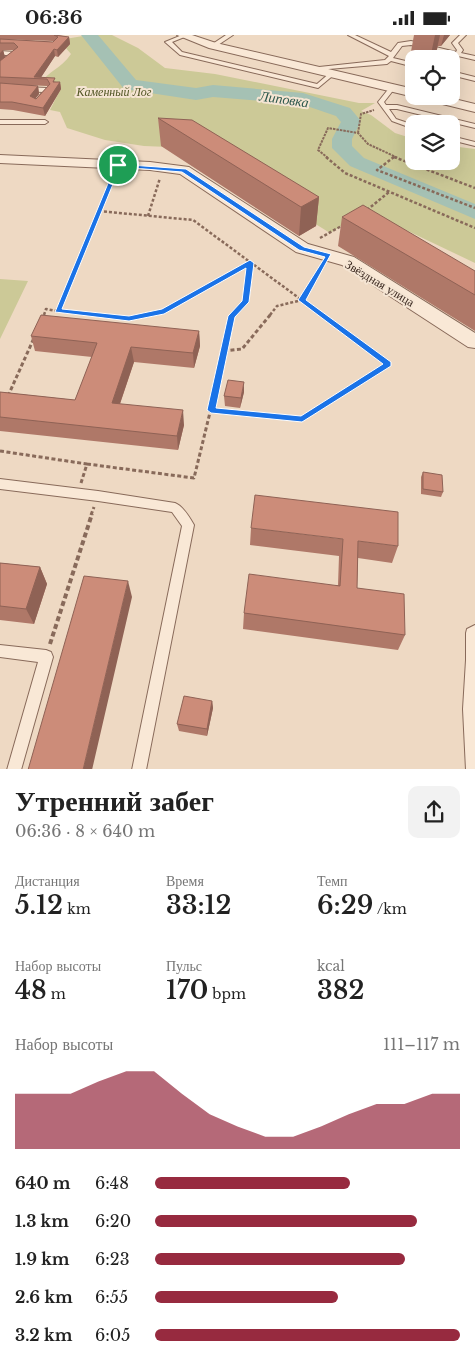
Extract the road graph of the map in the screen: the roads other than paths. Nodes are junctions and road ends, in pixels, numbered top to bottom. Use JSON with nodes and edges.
{"nodes":[{"id":1,"x":183,"y":35,"type":"edge"},
{"id":2,"x":230,"y":35,"type":"edge"},
{"id":3,"x":351,"y":35,"type":"edge"},
{"id":4,"x":463,"y":35,"type":"edge"},
{"id":5,"x":213,"y":46,"type":"junction"},
{"id":6,"x":437,"y":50,"type":"edge"},
{"id":7,"x":460,"y":50,"type":"edge"},
{"id":8,"x":0,"y":53,"type":"edge"},
{"id":9,"x":460,"y":56,"type":"edge"},
{"id":10,"x":391,"y":57,"type":"junction"},
{"id":11,"x":475,"y":58,"type":"edge"},
{"id":12,"x":405,"y":62,"type":"edge"},
{"id":13,"x":0,"y":66,"type":"edge"},
{"id":14,"x":319,"y":69,"type":"junction"},
{"id":15,"x":333,"y":73,"type":"junction"},
{"id":16,"x":460,"y":75,"type":"edge"},
{"id":17,"x":475,"y":79,"type":"edge"},
{"id":18,"x":0,"y":88,"type":"edge"},
{"id":19,"x":392,"y":89,"type":"junction"},
{"id":20,"x":405,"y":91,"type":"edge"},
{"id":21,"x":37,"y":103,"type":"edge"},
{"id":22,"x":460,"y":104,"type":"edge"},
{"id":23,"x":385,"y":107,"type":"junction"},
{"id":24,"x":475,"y":107,"type":"edge"},
{"id":25,"x":0,"y":122,"type":"edge"},
{"id":26,"x":45,"y":122,"type":"dead end"},
{"id":27,"x":405,"y":124,"type":"edge"},
{"id":28,"x":475,"y":127,"type":"edge"},
{"id":29,"x":460,"y":140,"type":"edge"},
{"id":30,"x":475,"y":144,"type":"edge"},
{"id":31,"x":0,"y":159,"type":"edge"},
{"id":32,"x":475,"y":342,"type":"edge"},
{"id":33,"x":0,"y":484,"type":"edge"},
{"id":34,"x":475,"y":631,"type":"edge"},
{"id":35,"x":0,"y":651,"type":"edge"},
{"id":36,"x":14,"y":769,"type":"edge"},
{"id":37,"x":139,"y":769,"type":"edge"},
{"id":38,"x":473,"y":769,"type":"edge"}],
"edges":[{"from":1,"to":5,"type":"street"},
{"from":1,"to":15,"type":"lane"},
{"from":2,"to":5,"type":"lane"},
{"from":3,"to":10,"type":"lane"},
{"from":4,"to":7,"type":"lane"},
{"from":5,"to":14,"type":"street"},
{"from":6,"to":10,"type":"lane"},
{"from":8,"to":13,"type":"lane"},
{"from":9,"to":11,"type":"lane"},
{"from":10,"to":12,"type":"lane"},
{"from":10,"to":14,"type":"lane"},
{"from":14,"to":15,"type":"street"},
{"from":15,"to":19,"type":"street"},
{"from":16,"to":17,"type":"lane"},
{"from":18,"to":21,"type":"lane"},
{"from":19,"to":20,"type":"street"},
{"from":19,"to":23,"type":"lane"},
{"from":22,"to":24,"type":"street"},
{"from":23,"to":27,"type":"lane"},
{"from":23,"to":28,"type":"lane"},
{"from":25,"to":26,"type":"lane"},
{"from":29,"to":30,"type":"lane"},
{"from":31,"to":32,"type":"street","name":"Звёздная улица"},
{"from":33,"to":37,"type":"lane"},
{"from":34,"to":38,"type":"lane"},
{"from":35,"to":36,"type":"lane"}]}
